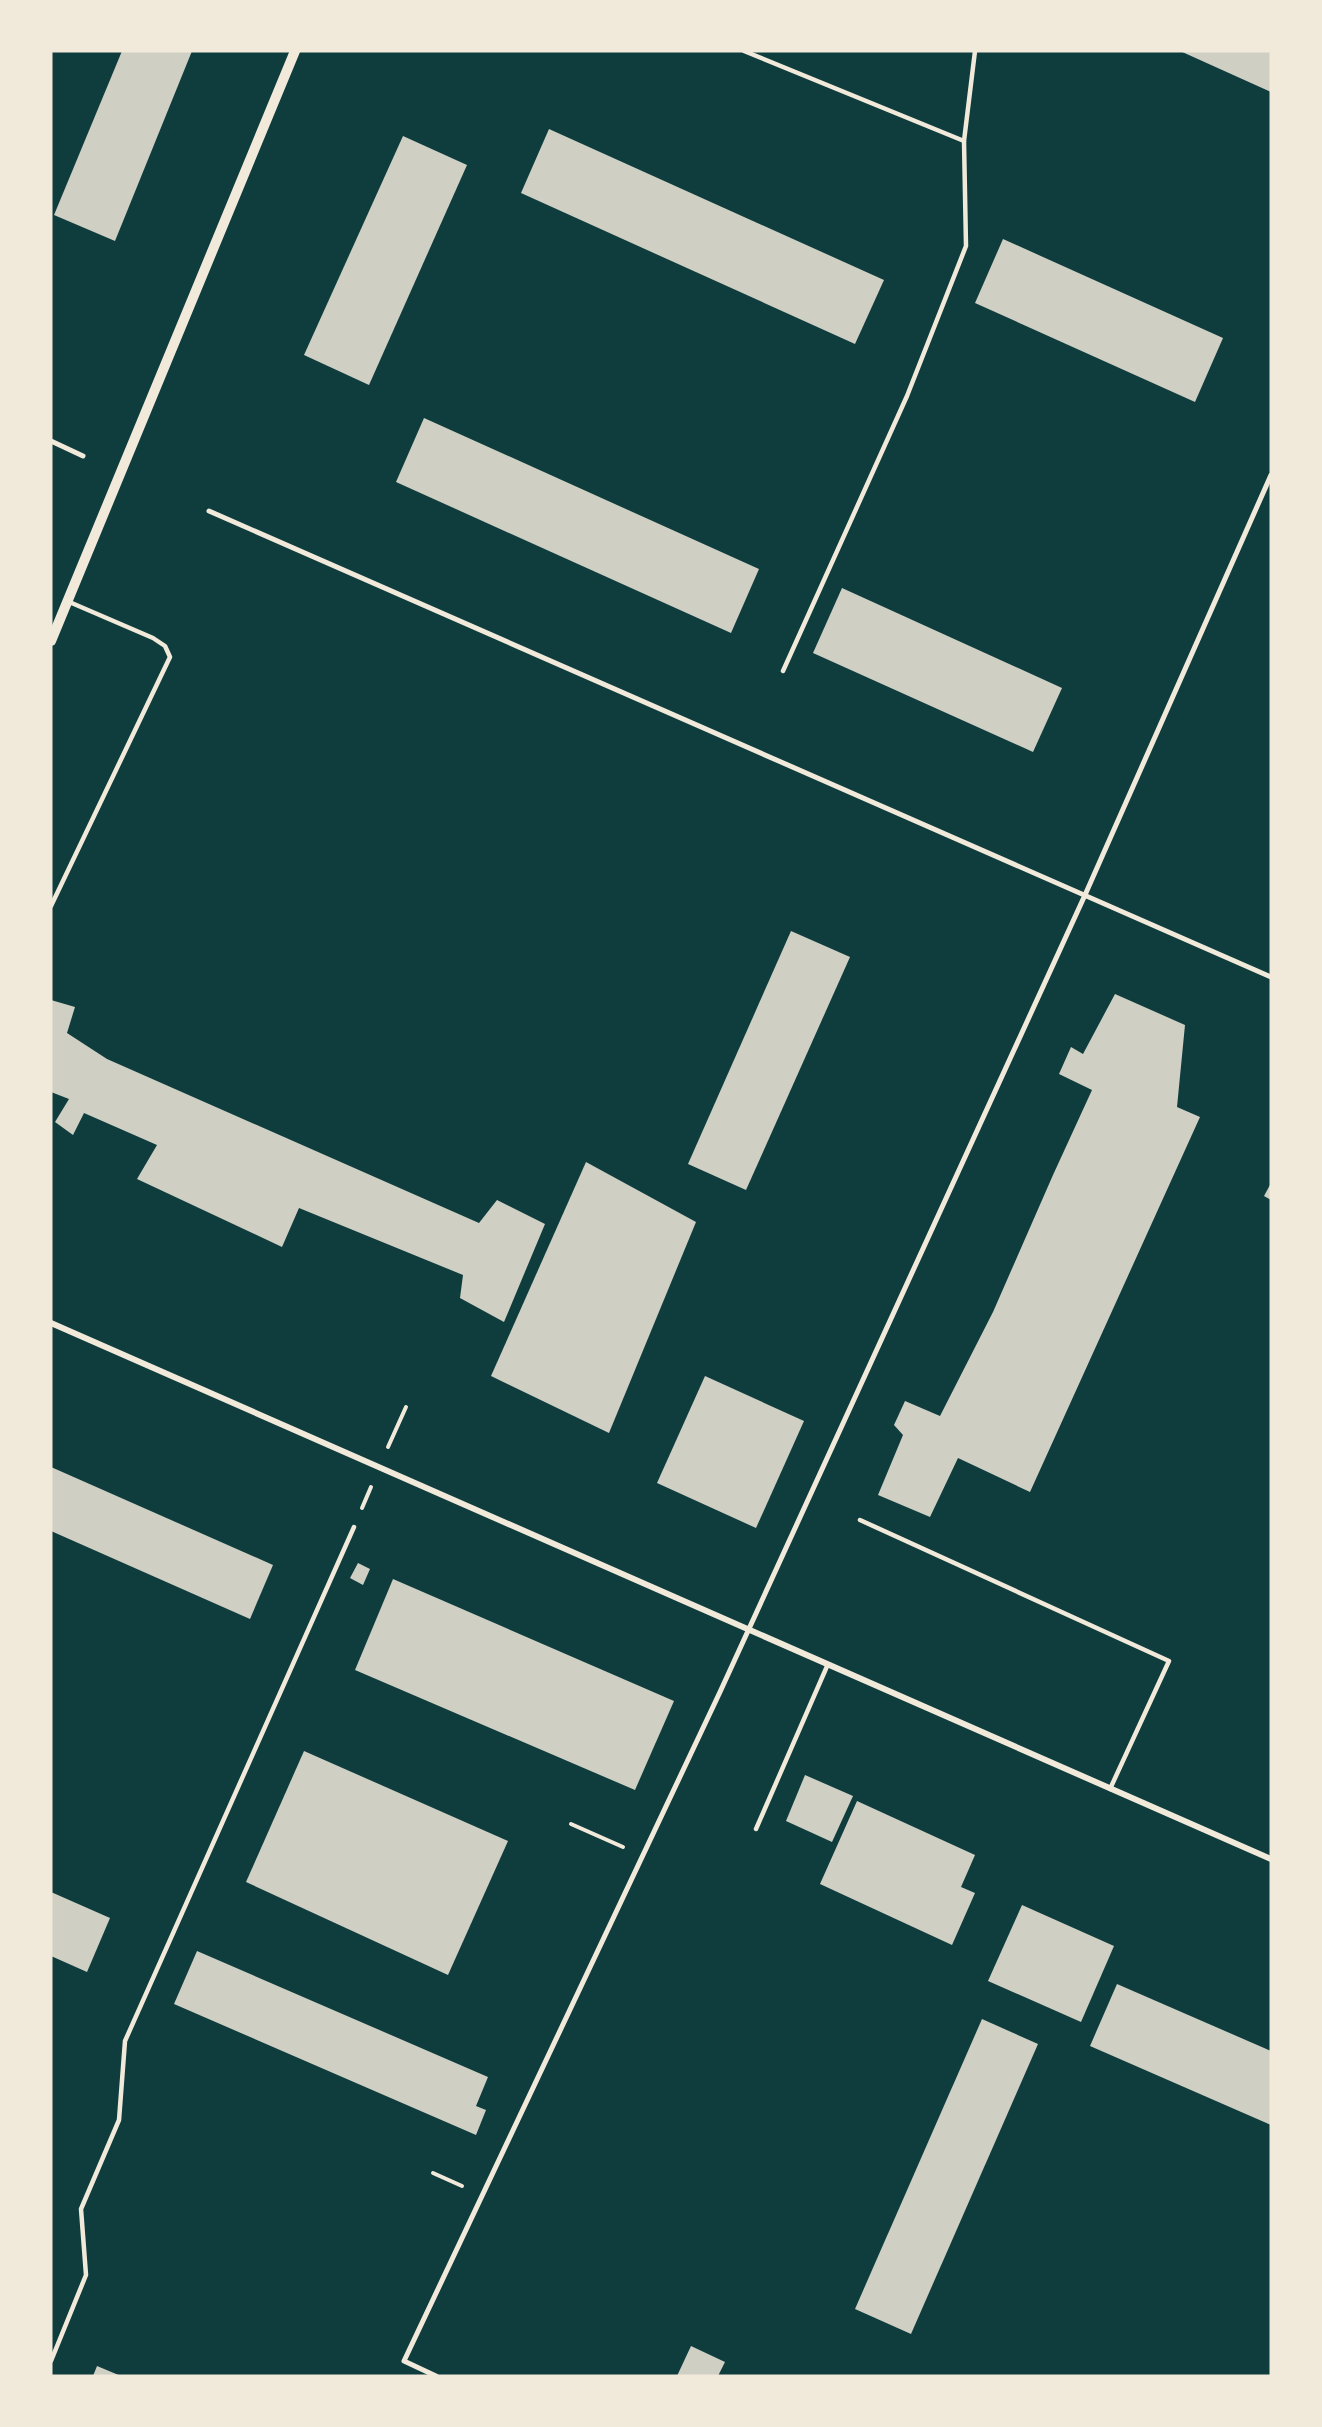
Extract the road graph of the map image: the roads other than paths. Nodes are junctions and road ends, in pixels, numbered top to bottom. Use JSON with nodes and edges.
{"nodes":[{"id":1,"x":295,"y":51,"type":"edge"},
{"id":2,"x":744,"y":51,"type":"edge"},
{"id":3,"x":975,"y":51,"type":"edge"},
{"id":4,"x":964,"y":141,"type":"junction"},
{"id":5,"x":51,"y":441,"type":"edge"},
{"id":6,"x":83,"y":456,"type":"dead end"},
{"id":7,"x":1271,"y":475,"type":"edge"},
{"id":8,"x":209,"y":511,"type":"dead end"},
{"id":9,"x":67,"y":602,"type":"junction"},
{"id":10,"x":51,"y":641,"type":"edge"},
{"id":11,"x":783,"y":671,"type":"dead end"},
{"id":12,"x":1085,"y":895,"type":"junction"},
{"id":13,"x":51,"y":906,"type":"edge"},
{"id":14,"x":1271,"y":977,"type":"edge"},
{"id":15,"x":51,"y":1323,"type":"edge"},
{"id":16,"x":860,"y":1520,"type":"dead end"},
{"id":17,"x":354,"y":1527,"type":"road end"},
{"id":18,"x":828,"y":1664,"type":"junction"},
{"id":19,"x":1110,"y":1789,"type":"junction"},
{"id":20,"x":756,"y":1829,"type":"dead end"},
{"id":21,"x":1271,"y":1859,"type":"edge"},
{"id":22,"x":51,"y":2361,"type":"edge"},
{"id":23,"x":435,"y":2376,"type":"edge"}],
"edges":[{"from":1,"to":9,"type":"street"},
{"from":2,"to":4,"type":"lane"},
{"from":3,"to":4,"type":"lane"},
{"from":4,"to":11,"type":"lane"},
{"from":5,"to":6,"type":"street"},
{"from":7,"to":12,"type":"street"},
{"from":8,"to":12,"type":"street"},
{"from":9,"to":10,"type":"street"},
{"from":9,"to":13,"type":"lane"},
{"from":12,"to":14,"type":"street"},
{"from":12,"to":23,"type":"street"},
{"from":15,"to":18,"type":"street"},
{"from":16,"to":19,"type":"lane"},
{"from":17,"to":22,"type":"lane"},
{"from":18,"to":19,"type":"street"},
{"from":18,"to":20,"type":"lane"},
{"from":19,"to":21,"type":"street"}]}
